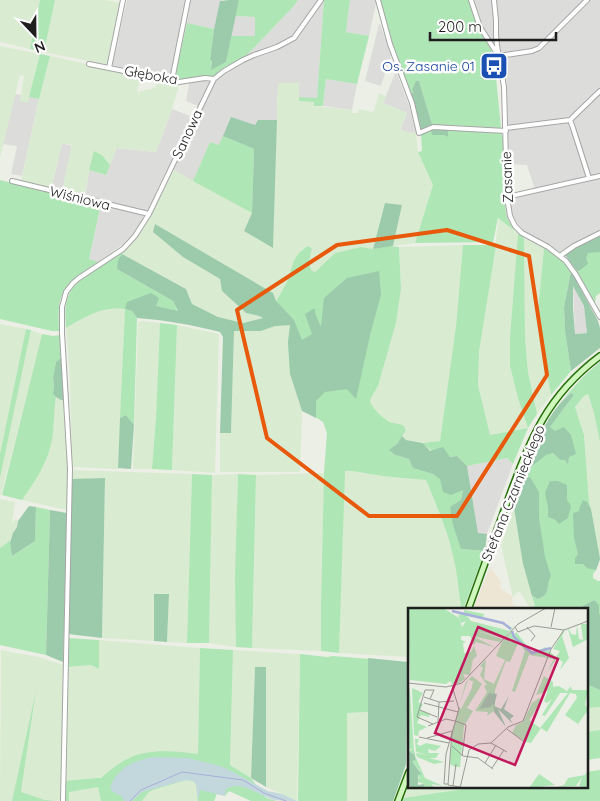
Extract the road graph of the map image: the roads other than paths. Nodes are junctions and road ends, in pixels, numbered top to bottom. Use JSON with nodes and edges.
{"nodes":[{"id":1,"x":123,"y":0,"type":"edge"},
{"id":2,"x":188,"y":0,"type":"edge"},
{"id":3,"x":321,"y":0,"type":"edge"},
{"id":4,"x":378,"y":0,"type":"edge"},
{"id":5,"x":471,"y":0,"type":"edge"},
{"id":6,"x":494,"y":0,"type":"edge"},
{"id":7,"x":587,"y":0,"type":"edge"},
{"id":8,"x":499,"y":56,"type":"junction"},
{"id":9,"x":89,"y":64,"type":"dead end"},
{"id":10,"x":109,"y":68,"type":"junction"},
{"id":11,"x":214,"y":79,"type":"junction"},
{"id":12,"x":172,"y":80,"type":"junction"},
{"id":13,"x":600,"y":91,"type":"edge"},
{"id":14,"x":570,"y":120,"type":"junction"},
{"id":15,"x":506,"y":130,"type":"junction"},
{"id":16,"x":600,"y":176,"type":"edge"},
{"id":17,"x":589,"y":178,"type":"junction"},
{"id":18,"x":12,"y":181,"type":"dead end"},
{"id":19,"x":507,"y":197,"type":"junction"},
{"id":20,"x":149,"y":214,"type":"junction"},
{"id":21,"x":600,"y":233,"type":"edge"},
{"id":22,"x":560,"y":256,"type":"junction"},
{"id":23,"x":600,"y":317,"type":"edge"},
{"id":24,"x":600,"y":356,"type":"edge"},
{"id":25,"x":469,"y":608,"type":"edge"},
{"id":26,"x":408,"y":775,"type":"edge"},
{"id":27,"x":63,"y":801,"type":"edge"},
{"id":28,"x":398,"y":801,"type":"edge"}],
"edges":[{"from":1,"to":10,"type":"street"},
{"from":2,"to":12,"type":"street"},
{"from":3,"to":11,"type":"street","name":"Sanowa"},
{"from":4,"to":15,"type":"street"},
{"from":5,"to":8,"type":"street"},
{"from":6,"to":8,"type":"street","name":"Zasanie"},
{"from":7,"to":8,"type":"street"},
{"from":8,"to":15,"type":"street","name":"Zasanie"},
{"from":9,"to":10,"type":"street","name":"Głęboka"},
{"from":10,"to":12,"type":"street","name":"Głęboka"},
{"from":11,"to":12,"type":"street","name":"Głęboka"},
{"from":11,"to":20,"type":"street","name":"Sanowa"},
{"from":13,"to":14,"type":"street"},
{"from":14,"to":15,"type":"street"},
{"from":14,"to":17,"type":"street"},
{"from":15,"to":19,"type":"street","name":"Zasanie"},
{"from":16,"to":17,"type":"street"},
{"from":17,"to":19,"type":"street"},
{"from":18,"to":20,"type":"street","name":"Wiśniowa"},
{"from":19,"to":22,"type":"street","name":"Zasanie"},
{"from":20,"to":27,"type":"street","name":"Sanowa"},
{"from":21,"to":22,"type":"street"},
{"from":22,"to":23,"type":"street","name":"Zasanie"},
{"from":24,"to":25,"type":"street","name":"Stefana Czarnieckiego"},
{"from":26,"to":28,"type":"street"}]}
